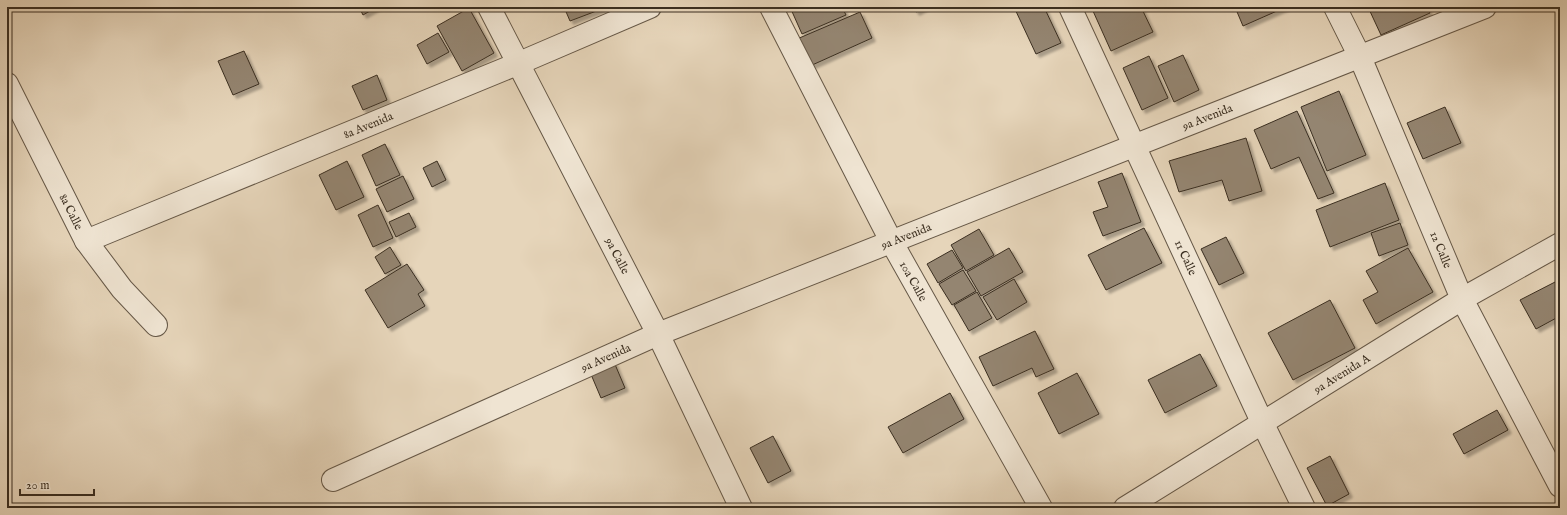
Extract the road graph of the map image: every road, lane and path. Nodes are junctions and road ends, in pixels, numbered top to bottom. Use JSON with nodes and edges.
{"nodes":[{"id":1,"x":489,"y":7,"type":"edge"},
{"id":2,"x":650,"y":7,"type":"edge"},
{"id":3,"x":771,"y":7,"type":"edge"},
{"id":4,"x":1070,"y":7,"type":"edge"},
{"id":5,"x":1335,"y":7,"type":"edge"},
{"id":6,"x":1485,"y":7,"type":"edge"},
{"id":7,"x":1360,"y":57,"type":"junction"},
{"id":8,"x":517,"y":64,"type":"junction"},
{"id":9,"x":7,"y":84,"type":"edge"},
{"id":10,"x":1135,"y":146,"type":"junction"},
{"id":11,"x":86,"y":241,"type":"junction"},
{"id":12,"x":891,"y":241,"type":"junction"},
{"id":13,"x":1560,"y":244,"type":"edge"},
{"id":14,"x":1462,"y":299,"type":"junction"},
{"id":15,"x":156,"y":325,"type":"dead end"},
{"id":16,"x":658,"y":334,"type":"junction"},
{"id":17,"x":1262,"y":422,"type":"junction"},
{"id":18,"x":333,"y":480,"type":"dead end"},
{"id":19,"x":1560,"y":486,"type":"edge"},
{"id":20,"x":741,"y":508,"type":"edge"},
{"id":21,"x":1041,"y":508,"type":"edge"},
{"id":22,"x":1125,"y":508,"type":"edge"},
{"id":23,"x":1304,"y":508,"type":"edge"}],
"edges":[{"from":1,"to":8,"type":"street","name":"9a Calle"},
{"from":2,"to":8,"type":"street","name":"8a Avenida"},
{"from":3,"to":12,"type":"street","name":"10a Calle"},
{"from":4,"to":10,"type":"street","name":"11 Calle"},
{"from":5,"to":7,"type":"street","name":"12 Calle"},
{"from":6,"to":7,"type":"street","name":"9a Avenida"},
{"from":7,"to":10,"type":"street","name":"9a Avenida"},
{"from":7,"to":14,"type":"street","name":"12 Calle"},
{"from":8,"to":11,"type":"street","name":"8a Avenida"},
{"from":8,"to":16,"type":"street","name":"9a Calle"},
{"from":9,"to":11,"type":"street","name":"8a Calle"},
{"from":10,"to":12,"type":"street","name":"9a Avenida"},
{"from":10,"to":17,"type":"street","name":"11 Calle"},
{"from":11,"to":15,"type":"street","name":"8a Calle"},
{"from":12,"to":16,"type":"street","name":"9a Avenida"},
{"from":12,"to":21,"type":"street","name":"10a Calle"},
{"from":13,"to":14,"type":"street","name":"9a Avenida A"},
{"from":14,"to":17,"type":"street","name":"9a Avenida A"},
{"from":14,"to":19,"type":"street","name":"12 Calle"},
{"from":16,"to":18,"type":"street","name":"9a Avenida"},
{"from":16,"to":20,"type":"street","name":"9a Calle"},
{"from":17,"to":22,"type":"street","name":"9a Avenida A"},
{"from":17,"to":23,"type":"street","name":"11 Calle"}]}
